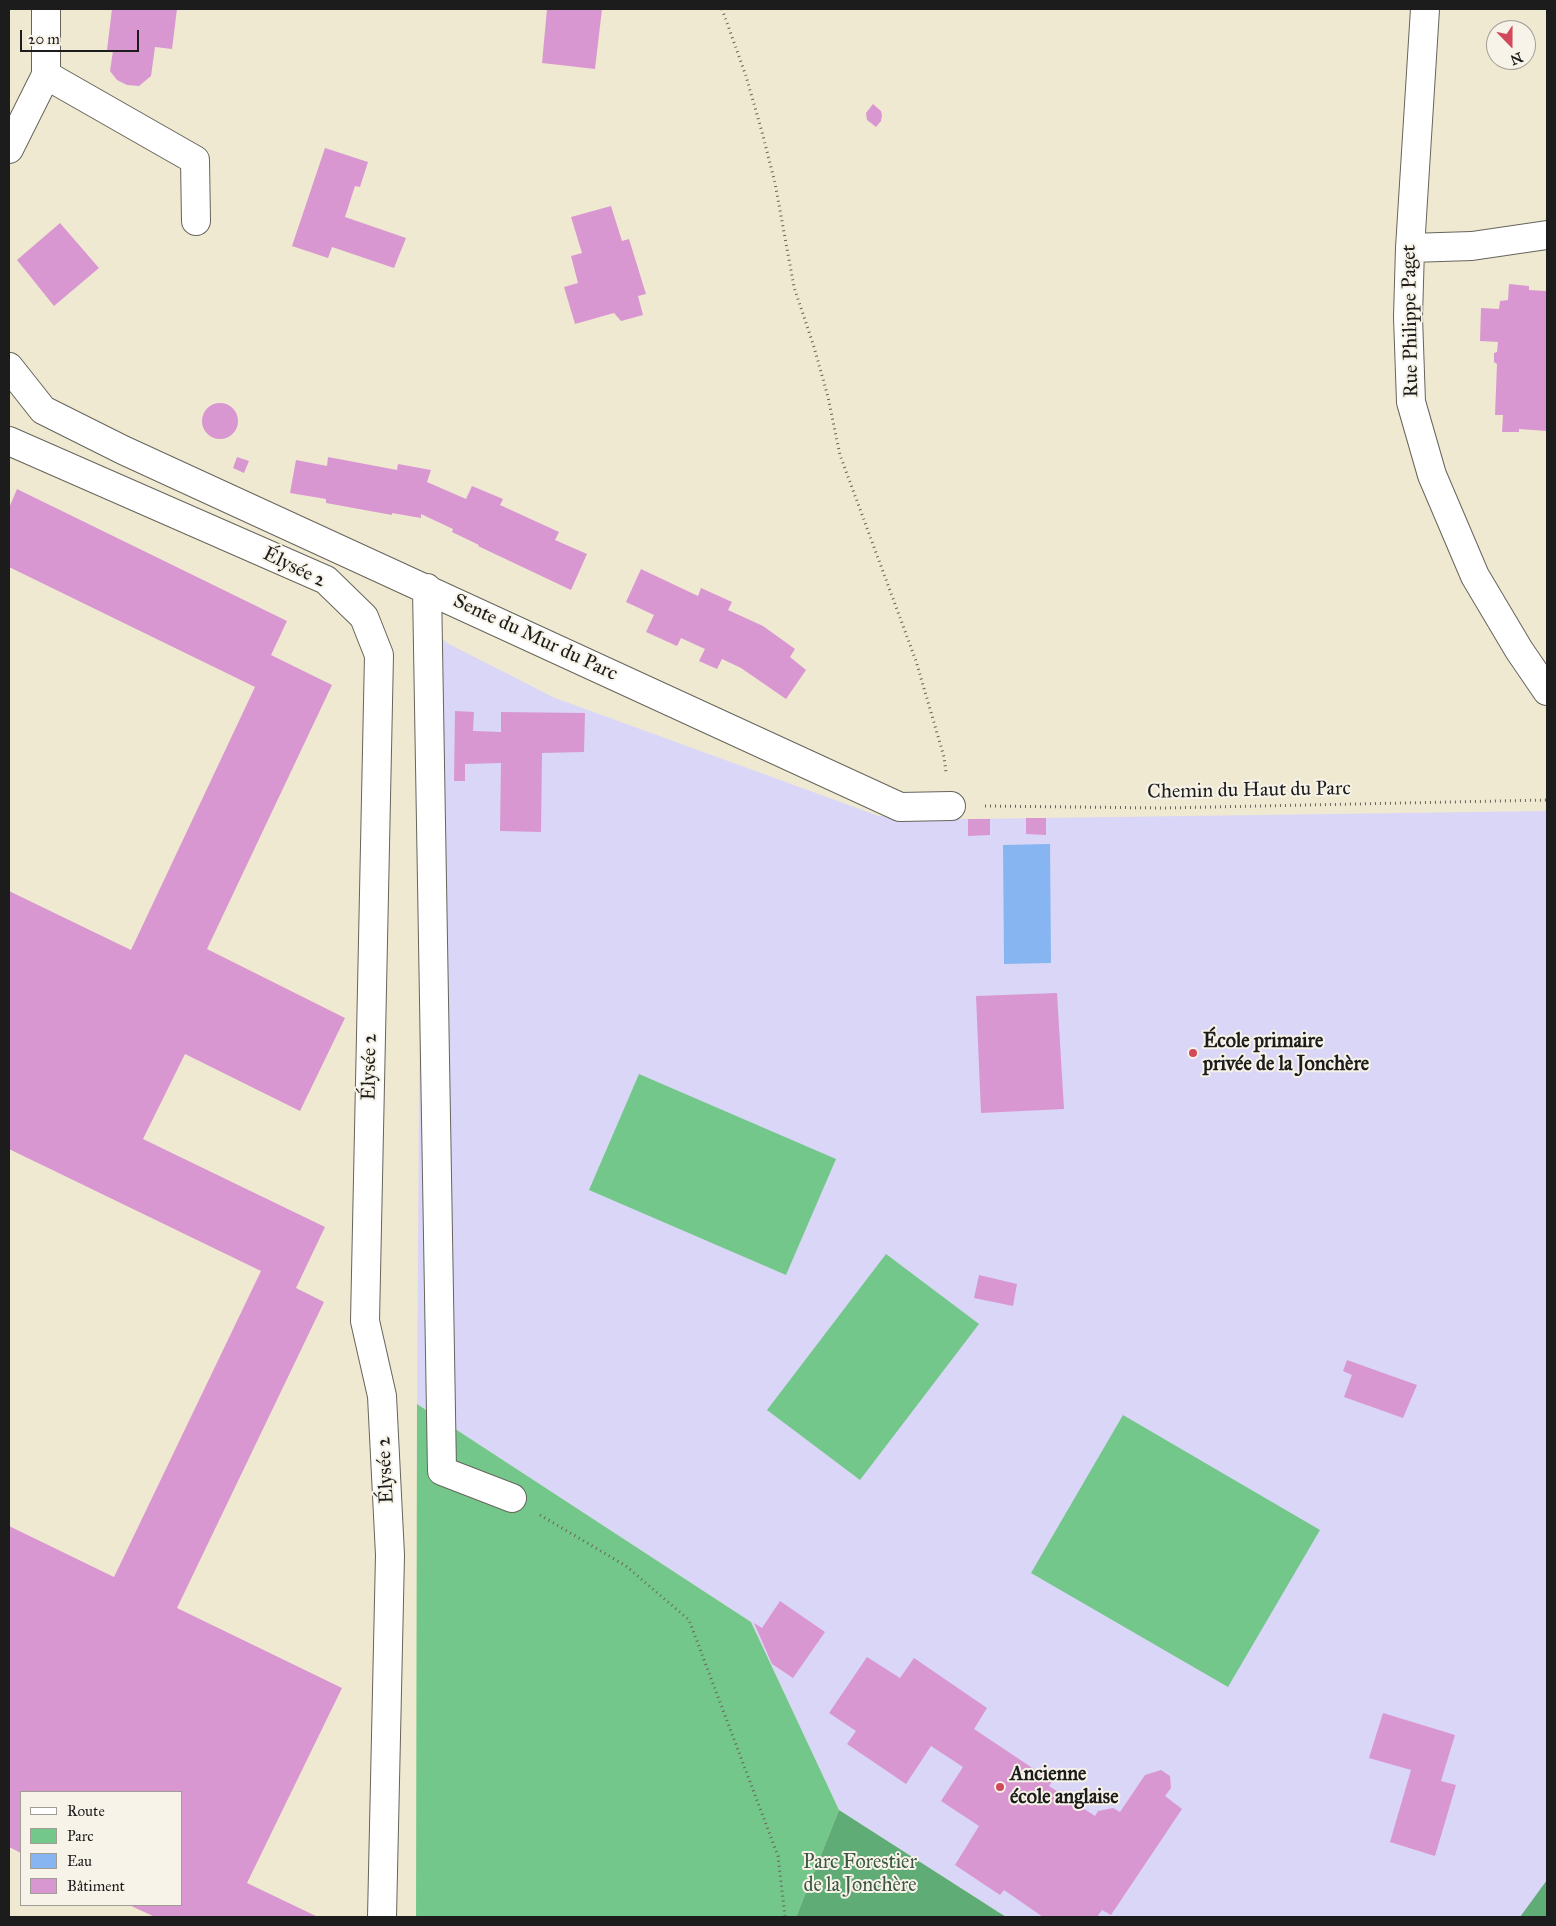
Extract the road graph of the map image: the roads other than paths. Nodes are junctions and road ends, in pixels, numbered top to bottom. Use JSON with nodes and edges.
{"nodes":[{"id":1,"x":46,"y":9,"type":"edge"},
{"id":2,"x":1425,"y":9,"type":"edge"},
{"id":3,"x":46,"y":75,"type":"junction"},
{"id":4,"x":9,"y":149,"type":"edge"},
{"id":5,"x":196,"y":221,"type":"dead end"},
{"id":6,"x":1547,"y":235,"type":"edge"},
{"id":7,"x":1410,"y":248,"type":"junction"},
{"id":8,"x":9,"y":367,"type":"edge"},
{"id":9,"x":9,"y":441,"type":"edge"},
{"id":10,"x":427,"y":588,"type":"junction"},
{"id":11,"x":1547,"y":691,"type":"edge"},
{"id":12,"x":951,"y":806,"type":"road end"},
{"id":13,"x":512,"y":1498,"type":"road end"},
{"id":14,"x":382,"y":1917,"type":"edge"}],
"edges":[{"from":1,"to":3,"type":"street"},
{"from":2,"to":7,"type":"street","name":"Rue Philippe Paget"},
{"from":3,"to":4,"type":"street"},
{"from":3,"to":5,"type":"street"},
{"from":6,"to":7,"type":"street"},
{"from":7,"to":11,"type":"street","name":"Rue Philippe Paget"},
{"from":8,"to":10,"type":"street","name":"Sente du Mur du Parc"},
{"from":9,"to":14,"type":"street","name":"Élysée 2"},
{"from":10,"to":12,"type":"street","name":"Sente du Mur du Parc"},
{"from":10,"to":13,"type":"street"}]}
